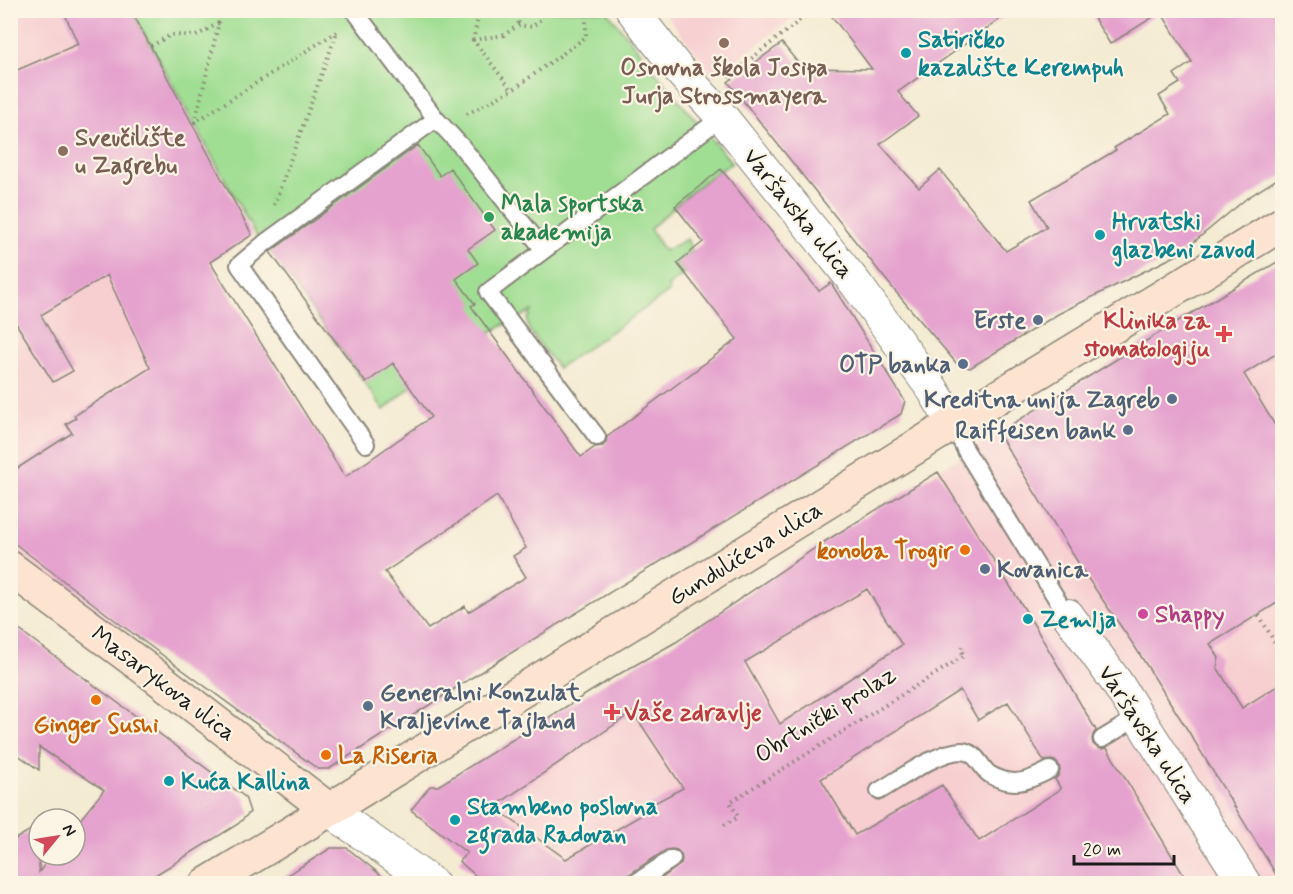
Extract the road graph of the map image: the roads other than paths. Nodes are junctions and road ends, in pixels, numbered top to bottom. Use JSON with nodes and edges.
{"nodes":[{"id":1,"x":632,"y":10,"type":"edge"},
{"id":2,"x":358,"y":14,"type":"edge"},
{"id":3,"x":722,"y":117,"type":"junction"},
{"id":4,"x":436,"y":119,"type":"junction"},
{"id":5,"x":1282,"y":224,"type":"edge"},
{"id":6,"x":544,"y":250,"type":"junction"},
{"id":7,"x":953,"y":424,"type":"junction"},
{"id":8,"x":597,"y":437,"type":"dead end"},
{"id":9,"x":366,"y":444,"type":"dead end"},
{"id":10,"x":10,"y":568,"type":"edge"},
{"id":11,"x":1063,"y":608,"type":"joint"},
{"id":12,"x":1138,"y":717,"type":"junction"},
{"id":13,"x":1102,"y":739,"type":"dead end"},
{"id":14,"x":1050,"y":770,"type":"dead end"},
{"id":15,"x":879,"y":791,"type":"dead end"},
{"id":16,"x":329,"y":810,"type":"junction"},
{"id":17,"x":672,"y":859,"type":"dead end"},
{"id":18,"x":1242,"y":882,"type":"edge"},
{"id":19,"x":207,"y":884,"type":"edge"},
{"id":20,"x":433,"y":884,"type":"edge"},
{"id":21,"x":634,"y":884,"type":"edge"}],
"edges":[{"from":1,"to":3,"type":"street","name":"Varšavska ulica"},
{"from":2,"to":4,"type":"lane"},
{"from":3,"to":6,"type":"lane"},
{"from":3,"to":7,"type":"street","name":"Varšavska ulica"},
{"from":4,"to":6,"type":"lane"},
{"from":4,"to":9,"type":"lane"},
{"from":5,"to":7,"type":"street","name":"Gundulićeva ulica"},
{"from":6,"to":8,"type":"lane"},
{"from":7,"to":11,"type":"lane"},
{"from":7,"to":16,"type":"street","name":"Gundulićeva ulica"},
{"from":10,"to":16,"type":"street","name":"Masarykova ulica"},
{"from":11,"to":12,"type":"street","name":"Varšavska ulica"},
{"from":12,"to":13,"type":"lane"},
{"from":12,"to":18,"type":"street","name":"Varšavska ulica"},
{"from":14,"to":15,"type":"lane"},
{"from":16,"to":19,"type":"street","name":"Gundulićeva ulica"},
{"from":16,"to":20,"type":"street","name":"Masarykova ulica"},
{"from":17,"to":21,"type":"lane"}]}
